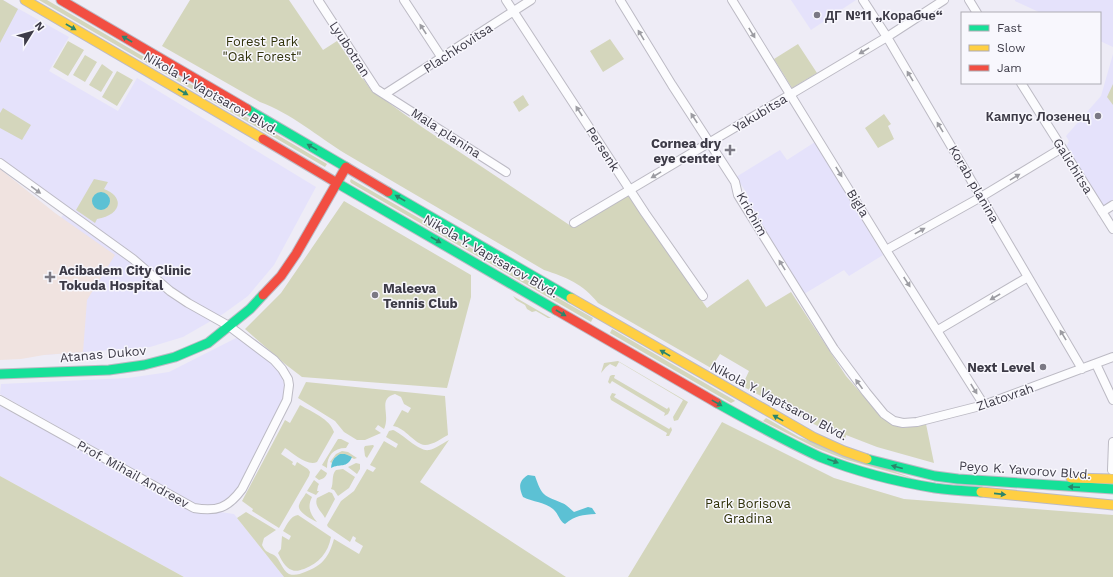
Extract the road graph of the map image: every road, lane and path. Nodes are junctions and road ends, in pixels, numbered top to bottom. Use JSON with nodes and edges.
{"nodes":[{"id":1,"x":25,"y":0,"type":"edge"},
{"id":2,"x":61,"y":0,"type":"edge"},
{"id":3,"x":318,"y":0,"type":"edge"},
{"id":4,"x":404,"y":0,"type":"edge"},
{"id":5,"x":506,"y":0,"type":"edge"},
{"id":6,"x":531,"y":0,"type":"edge"},
{"id":7,"x":620,"y":0,"type":"edge"},
{"id":8,"x":732,"y":0,"type":"edge"},
{"id":9,"x":863,"y":0,"type":"edge"},
{"id":10,"x":944,"y":0,"type":"edge"},
{"id":11,"x":969,"y":0,"type":"edge"},
{"id":12,"x":514,"y":12,"type":"junction"},
{"id":13,"x":976,"y":12,"type":"edge"},
{"id":14,"x":887,"y":37,"type":"junction"},
{"id":15,"x":442,"y":58,"type":"junction"},
{"id":16,"x":1022,"y":84,"type":"edge"},
{"id":17,"x":385,"y":94,"type":"junction"},
{"id":18,"x":790,"y":95,"type":"junction"},
{"id":19,"x":709,"y":143,"type":"junction"},
{"id":20,"x":1062,"y":148,"type":"junction"},
{"id":21,"x":0,"y":163,"type":"edge"},
{"id":22,"x":346,"y":167,"type":"junction"},
{"id":23,"x":506,"y":172,"type":"dead end"},
{"id":24,"x":337,"y":182,"type":"junction"},
{"id":25,"x":631,"y":190,"type":"junction"},
{"id":26,"x":981,"y":197,"type":"junction"},
{"id":27,"x":1113,"y":205,"type":"edge"},
{"id":28,"x":1102,"y":212,"type":"junction"},
{"id":29,"x":574,"y":223,"type":"dead end"},
{"id":30,"x":1113,"y":229,"type":"edge"},
{"id":31,"x":886,"y":250,"type":"junction"},
{"id":32,"x":1028,"y":277,"type":"junction"},
{"id":33,"x":703,"y":296,"type":"dead end"},
{"id":34,"x":227,"y":327,"type":"junction"},
{"id":35,"x":938,"y":330,"type":"junction"},
{"id":36,"x":1113,"y":357,"type":"edge"},
{"id":37,"x":1096,"y":364,"type":"junction"},
{"id":38,"x":0,"y":367,"type":"edge"},
{"id":39,"x":1082,"y":369,"type":"junction"},
{"id":40,"x":0,"y":374,"type":"edge"},
{"id":41,"x":0,"y":400,"type":"edge"},
{"id":42,"x":1113,"y":400,"type":"edge"},
{"id":43,"x":984,"y":405,"type":"junction"},
{"id":44,"x":894,"y":421,"type":"joint"},
{"id":45,"x":1113,"y":442,"type":"edge"},
{"id":46,"x":1112,"y":470,"type":"dead end"},
{"id":47,"x":935,"y":476,"type":"joint"},
{"id":48,"x":958,"y":479,"type":"junction"},
{"id":49,"x":1113,"y":480,"type":"edge"},
{"id":50,"x":1113,"y":489,"type":"edge"},
{"id":51,"x":962,"y":490,"type":"joint"},
{"id":52,"x":1112,"y":505,"type":"edge"}],
"edges":[{"from":1,"to":24,"type":"main road","name":"Nikola Y. Vaptsarov Blvd.","one_way":true},
{"from":22,"to":2,"type":"main road","name":"Nikola Y. Vaptsarov Blvd.","one_way":true},
{"from":3,"to":17,"type":"street","name":"Lyubotran"},
{"from":15,"to":4,"type":"street","one_way":true},
{"from":5,"to":12,"type":"street","name":"Persenk"},
{"from":6,"to":12,"type":"street","name":"Plachkovitsa"},
{"from":19,"to":7,"type":"street","name":"Krichim","one_way":true},
{"from":8,"to":18,"type":"street","name":"Bigla","one_way":true},
{"from":9,"to":14,"type":"street","name":"Korab planina"},
{"from":10,"to":14,"type":"street","name":"Yakubitsa"},
{"from":11,"to":13,"type":"street"},
{"from":12,"to":15,"type":"street","name":"Plachkovitsa"},
{"from":25,"to":12,"type":"street","name":"Persenk","one_way":true},
{"from":14,"to":18,"type":"street","name":"Yakubitsa","one_way":true},
{"from":26,"to":14,"type":"street","name":"Korab planina","one_way":true},
{"from":15,"to":17,"type":"street","name":"Plachkovitsa"},
{"from":16,"to":20,"type":"street","name":"Galichitsa"},
{"from":17,"to":23,"type":"street","name":"Mala planina"},
{"from":18,"to":19,"type":"street","name":"Yakubitsa"},
{"from":18,"to":31,"type":"street","name":"Bigla","one_way":true},
{"from":19,"to":25,"type":"street","name":"Yakubitsa","one_way":true},
{"from":44,"to":19,"type":"street","name":"Krichim","one_way":true},
{"from":26,"to":20,"type":"street","one_way":true},
{"from":20,"to":28,"type":"street","name":"Galichitsa"},
{"from":21,"to":34,"type":"street","name":"Prof. Mihail Andreev","one_way":true},
{"from":22,"to":24,"type":"main road","name":"Atanas Dukov"},
{"from":47,"to":22,"type":"main road","name":"Nikola Y. Vaptsarov Blvd.","one_way":true},
{"from":24,"to":34,"type":"main road","name":"Atanas Dukov"},
{"from":24,"to":51,"type":"main road","name":"Nikola Y. Vaptsarov Blvd.","one_way":true},
{"from":25,"to":29,"type":"street","name":"Yakubitsa"},
{"from":25,"to":33,"type":"street","name":"Persenk"},
{"from":31,"to":26,"type":"street","one_way":true},
{"from":26,"to":32,"type":"street","name":"Korab planina"},
{"from":27,"to":28,"type":"street"},
{"from":28,"to":30,"type":"street","name":"Galichitsa"},
{"from":31,"to":35,"type":"street","name":"Bigla","one_way":true},
{"from":32,"to":35,"type":"street","one_way":true},
{"from":39,"to":32,"type":"street","name":"Korab planina","one_way":true},
{"from":34,"to":38,"type":"main road","name":"Atanas Dukov"},
{"from":34,"to":40,"type":"main road","name":"Atanas Dukov"},
{"from":34,"to":41,"type":"street","name":"Prof. Mihail Andreev"},
{"from":35,"to":43,"type":"street","name":"Bigla","one_way":true},
{"from":36,"to":37,"type":"street","name":"Zlatovrah"},
{"from":37,"to":39,"type":"street","name":"Zlatovrah"},
{"from":37,"to":42,"type":"street"},
{"from":39,"to":43,"type":"street","name":"Zlatovrah"},
{"from":43,"to":44,"type":"street","name":"Zlatovrah"},
{"from":45,"to":46,"type":"street"},
{"from":47,"to":48,"type":"main road","name":"Peyo K. Yavorov Blvd."},
{"from":48,"to":49,"type":"main road"},
{"from":50,"to":48,"type":"main road","name":"Peyo K. Yavorov Blvd.","one_way":true},
{"from":51,"to":52,"type":"main road","name":"Peyo K. Yavorov Blvd.","one_way":true}]}
